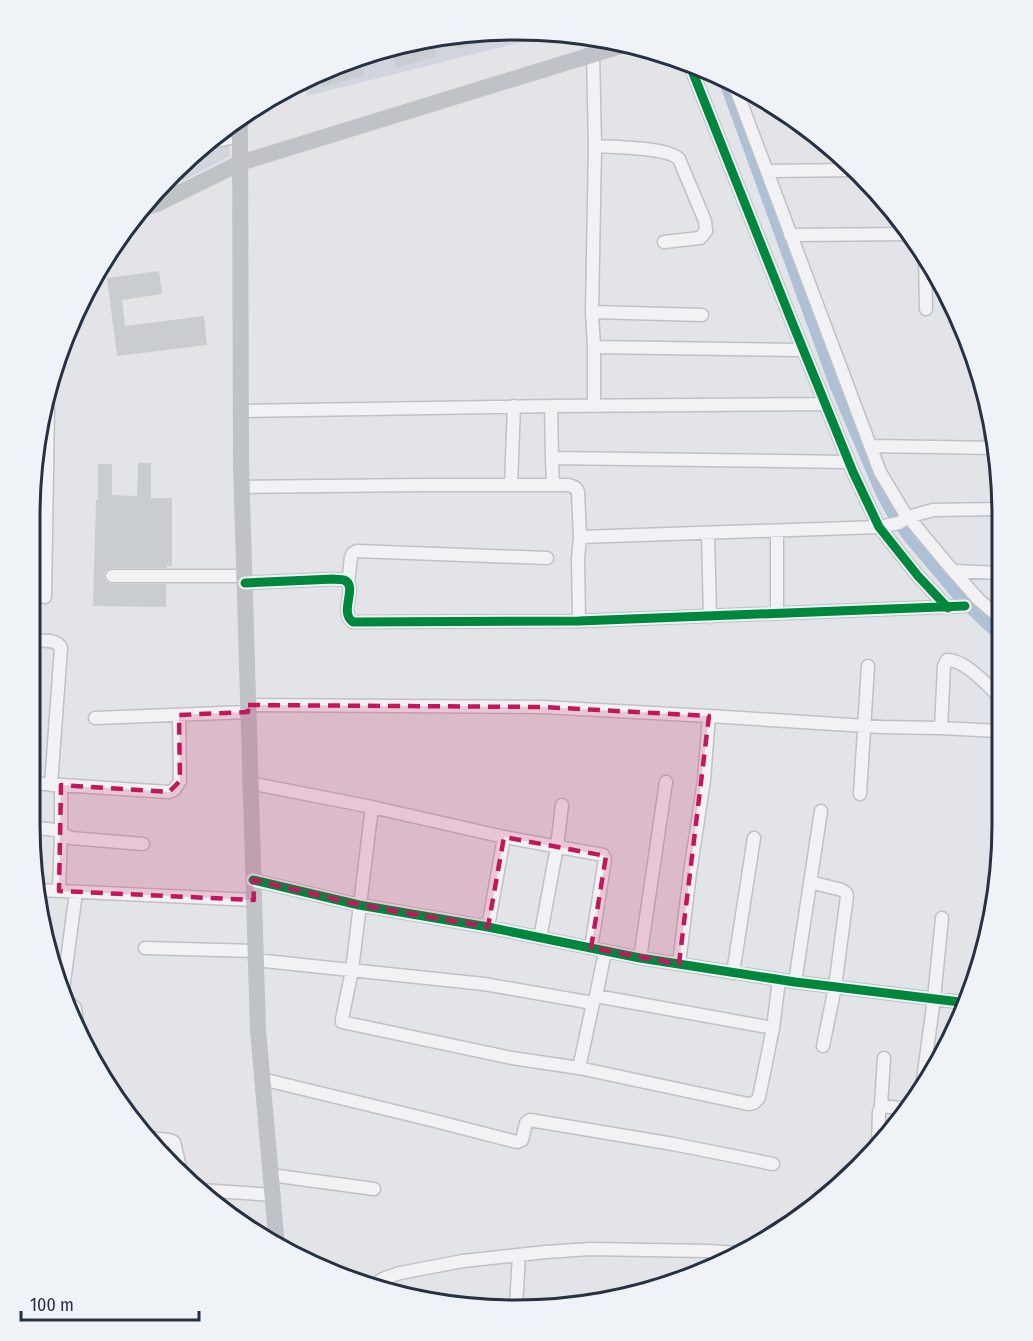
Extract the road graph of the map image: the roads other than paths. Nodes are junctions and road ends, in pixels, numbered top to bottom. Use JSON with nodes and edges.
{"nodes":[{"id":1,"x":607,"y":50,"type":"edge"},
{"id":2,"x":593,"y":54,"type":"junction"},
{"id":3,"x":694,"y":75,"type":"edge"},
{"id":4,"x":739,"y":96,"type":"edge"},
{"id":5,"x":240,"y":130,"type":"edge"},
{"id":6,"x":240,"y":139,"type":"junction"},
{"id":7,"x":223,"y":143,"type":"edge"},
{"id":8,"x":595,"y":146,"type":"junction"},
{"id":9,"x":240,"y":164,"type":"junction"},
{"id":10,"x":842,"y":170,"type":"edge"},
{"id":11,"x":768,"y":171,"type":"junction"},
{"id":12,"x":159,"y":203,"type":"edge"},
{"id":13,"x":899,"y":234,"type":"edge"},
{"id":14,"x":790,"y":235,"type":"junction"},
{"id":15,"x":664,"y":242,"type":"dead end"},
{"id":16,"x":925,"y":272,"type":"edge"},
{"id":17,"x":926,"y":309,"type":"dead end"},
{"id":18,"x":592,"y":312,"type":"junction"},
{"id":19,"x":702,"y":315,"type":"dead end"},
{"id":20,"x":594,"y":347,"type":"junction"},
{"id":21,"x":803,"y":350,"type":"junction"},
{"id":22,"x":825,"y":404,"type":"junction"},
{"id":23,"x":594,"y":405,"type":"junction"},
{"id":24,"x":514,"y":406,"type":"junction"},
{"id":25,"x":551,"y":406,"type":"junction"},
{"id":26,"x":241,"y":411,"type":"junction"},
{"id":27,"x":48,"y":439,"type":"edge"},
{"id":28,"x":870,"y":446,"type":"junction"},
{"id":29,"x":987,"y":447,"type":"edge"},
{"id":30,"x":552,"y":458,"type":"junction"},
{"id":31,"x":849,"y":462,"type":"junction"},
{"id":32,"x":511,"y":485,"type":"junction"},
{"id":33,"x":553,"y":485,"type":"junction"},
{"id":34,"x":242,"y":487,"type":"junction"},
{"id":35,"x":992,"y":509,"type":"edge"},
{"id":36,"x":908,"y":517,"type":"junction"},
{"id":37,"x":879,"y":527,"type":"junction"},
{"id":38,"x":777,"y":531,"type":"junction"},
{"id":39,"x":708,"y":533,"type":"junction"},
{"id":40,"x":580,"y":537,"type":"junction"},
{"id":41,"x":548,"y":558,"type":"dead end"},
{"id":42,"x":955,"y":571,"type":"junction"},
{"id":43,"x":992,"y":573,"type":"edge"},
{"id":44,"x":112,"y":576,"type":"dead end"},
{"id":45,"x":244,"y":579,"type":"junction"},
{"id":46,"x":348,"y":584,"type":"junction"},
{"id":47,"x":45,"y":597,"type":"dead end"},
{"id":48,"x":973,"y":602,"type":"junction"},
{"id":49,"x":948,"y":608,"type":"junction"},
{"id":50,"x":992,"y":610,"type":"edge"},
{"id":51,"x":777,"y":613,"type":"junction"},
{"id":52,"x":710,"y":617,"type":"junction"},
{"id":53,"x":579,"y":621,"type":"junction"},
{"id":54,"x":40,"y":641,"type":"edge"},
{"id":55,"x":868,"y":666,"type":"dead end"},
{"id":56,"x":992,"y":690,"type":"edge"},
{"id":57,"x":248,"y":708,"type":"junction"},
{"id":58,"x":179,"y":715,"type":"junction"},
{"id":59,"x":709,"y":716,"type":"junction"},
{"id":60,"x":95,"y":718,"type":"dead end"},
{"id":61,"x":865,"y":726,"type":"junction"},
{"id":62,"x":941,"y":728,"type":"junction"},
{"id":63,"x":992,"y":731,"type":"edge"},
{"id":64,"x":666,"y":782,"type":"dead end"},
{"id":65,"x":250,"y":783,"type":"junction"},
{"id":66,"x":40,"y":784,"type":"edge"},
{"id":67,"x":56,"y":785,"type":"junction"},
{"id":68,"x":860,"y":794,"type":"dead end"},
{"id":69,"x":562,"y":805,"type":"dead end"},
{"id":70,"x":372,"y":807,"type":"junction"},
{"id":71,"x":821,"y":811,"type":"dead end"},
{"id":72,"x":40,"y":828,"type":"edge"},
{"id":73,"x":61,"y":834,"type":"junction"},
{"id":74,"x":504,"y":837,"type":"junction"},
{"id":75,"x":754,"y":838,"type":"dead end"},
{"id":76,"x":143,"y":844,"type":"dead end"},
{"id":77,"x":556,"y":847,"type":"junction"},
{"id":78,"x":253,"y":880,"type":"junction"},
{"id":79,"x":810,"y":882,"type":"junction"},
{"id":80,"x":46,"y":890,"type":"edge"},
{"id":81,"x":59,"y":891,"type":"junction"},
{"id":82,"x":76,"y":892,"type":"junction"},
{"id":83,"x":254,"y":900,"type":"junction"},
{"id":84,"x":359,"y":905,"type":"junction"},
{"id":85,"x":942,"y":918,"type":"dead end"},
{"id":86,"x":488,"y":927,"type":"junction"},
{"id":87,"x":540,"y":938,"type":"junction"},
{"id":88,"x":145,"y":948,"type":"dead end"},
{"id":89,"x":591,"y":948,"type":"junction"},
{"id":90,"x":606,"y":952,"type":"junction"},
{"id":91,"x":255,"y":956,"type":"junction"},
{"id":92,"x":640,"y":958,"type":"junction"},
{"id":93,"x":679,"y":964,"type":"junction"},
{"id":94,"x":352,"y":970,"type":"junction"},
{"id":95,"x":733,"y":973,"type":"junction"},
{"id":96,"x":65,"y":975,"type":"edge"},
{"id":97,"x":779,"y":980,"type":"junction"},
{"id":98,"x":795,"y":982,"type":"junction"},
{"id":99,"x":835,"y":987,"type":"junction"},
{"id":100,"x":594,"y":999,"type":"junction"},
{"id":101,"x":934,"y":999,"type":"junction"},
{"id":102,"x":958,"y":1002,"type":"edge"},
{"id":103,"x":773,"y":1028,"type":"junction"},
{"id":104,"x":823,"y":1046,"type":"dead end"},
{"id":105,"x":884,"y":1058,"type":"dead end"},
{"id":106,"x":579,"y":1068,"type":"junction"},
{"id":107,"x":924,"y":1070,"type":"edge"},
{"id":108,"x":262,"y":1079,"type":"junction"},
{"id":109,"x":881,"y":1106,"type":"junction"},
{"id":110,"x":898,"y":1108,"type":"edge"},
{"id":111,"x":878,"y":1133,"type":"edge"},
{"id":112,"x":160,"y":1139,"type":"edge"},
{"id":113,"x":178,"y":1159,"type":"edge"},
{"id":114,"x":773,"y":1164,"type":"dead end"},
{"id":115,"x":271,"y":1175,"type":"junction"},
{"id":116,"x":374,"y":1189,"type":"dead end"},
{"id":117,"x":214,"y":1191,"type":"edge"},
{"id":118,"x":273,"y":1195,"type":"junction"},
{"id":119,"x":276,"y":1236,"type":"edge"},
{"id":120,"x":725,"y":1252,"type":"edge"},
{"id":121,"x":519,"y":1255,"type":"junction"},
{"id":122,"x":381,"y":1280,"type":"edge"},
{"id":123,"x":516,"y":1300,"type":"edge"}],
"edges":[{"from":1,"to":2,"type":"main road"},
{"from":2,"to":8,"type":"street"},
{"from":2,"to":9,"type":"main road"},
{"from":3,"to":21,"type":"street"},
{"from":4,"to":11,"type":"street"},
{"from":5,"to":6,"type":"main road"},
{"from":6,"to":7,"type":"lane"},
{"from":6,"to":9,"type":"main road"},
{"from":8,"to":15,"type":"street"},
{"from":8,"to":18,"type":"street"},
{"from":9,"to":12,"type":"main road"},
{"from":9,"to":26,"type":"main road"},
{"from":10,"to":11,"type":"street"},
{"from":11,"to":14,"type":"street"},
{"from":13,"to":14,"type":"street"},
{"from":14,"to":28,"type":"street"},
{"from":16,"to":17,"type":"street"},
{"from":18,"to":19,"type":"street"},
{"from":18,"to":20,"type":"street"},
{"from":20,"to":21,"type":"street"},
{"from":20,"to":23,"type":"street"},
{"from":21,"to":22,"type":"street"},
{"from":22,"to":23,"type":"street"},
{"from":22,"to":31,"type":"street"},
{"from":23,"to":25,"type":"street"},
{"from":24,"to":25,"type":"street"},
{"from":24,"to":26,"type":"street"},
{"from":24,"to":32,"type":"street"},
{"from":25,"to":30,"type":"street"},
{"from":26,"to":34,"type":"main road"},
{"from":27,"to":47,"type":"street"},
{"from":28,"to":29,"type":"street"},
{"from":28,"to":36,"type":"street"},
{"from":30,"to":31,"type":"street"},
{"from":30,"to":33,"type":"street"},
{"from":31,"to":37,"type":"street"},
{"from":32,"to":33,"type":"street"},
{"from":32,"to":34,"type":"street"},
{"from":33,"to":40,"type":"street"},
{"from":34,"to":45,"type":"main road"},
{"from":35,"to":36,"type":"street"},
{"from":36,"to":37,"type":"street"},
{"from":36,"to":42,"type":"street"},
{"from":37,"to":38,"type":"street"},
{"from":37,"to":49,"type":"street"},
{"from":38,"to":39,"type":"street"},
{"from":38,"to":51,"type":"street"},
{"from":39,"to":40,"type":"street"},
{"from":39,"to":52,"type":"street"},
{"from":40,"to":53,"type":"street"},
{"from":41,"to":46,"type":"street"},
{"from":42,"to":43,"type":"street"},
{"from":42,"to":48,"type":"street"},
{"from":44,"to":45,"type":"street"},
{"from":45,"to":46,"type":"street"},
{"from":45,"to":57,"type":"main road"},
{"from":46,"to":53,"type":"street"},
{"from":48,"to":49,"type":"street"},
{"from":48,"to":50,"type":"street"},
{"from":49,"to":51,"type":"street"},
{"from":51,"to":52,"type":"street"},
{"from":52,"to":53,"type":"street"},
{"from":54,"to":67,"type":"street"},
{"from":55,"to":61,"type":"street"},
{"from":56,"to":62,"type":"street"},
{"from":57,"to":58,"type":"street"},
{"from":57,"to":59,"type":"street"},
{"from":57,"to":65,"type":"main road"},
{"from":58,"to":60,"type":"street"},
{"from":58,"to":67,"type":"street"},
{"from":59,"to":61,"type":"street"},
{"from":59,"to":93,"type":"street"},
{"from":61,"to":62,"type":"street"},
{"from":61,"to":68,"type":"street"},
{"from":62,"to":63,"type":"street"},
{"from":64,"to":92,"type":"street"},
{"from":65,"to":70,"type":"street"},
{"from":65,"to":78,"type":"main road"},
{"from":66,"to":67,"type":"street"},
{"from":67,"to":73,"type":"street"},
{"from":69,"to":77,"type":"street"},
{"from":70,"to":74,"type":"street"},
{"from":70,"to":84,"type":"street"},
{"from":71,"to":79,"type":"street"},
{"from":72,"to":73,"type":"street"},
{"from":73,"to":76,"type":"street"},
{"from":73,"to":81,"type":"street"},
{"from":74,"to":77,"type":"street"},
{"from":74,"to":86,"type":"street"},
{"from":75,"to":95,"type":"street"},
{"from":77,"to":87,"type":"street"},
{"from":77,"to":89,"type":"street"},
{"from":78,"to":83,"type":"main road"},
{"from":78,"to":84,"type":"street"},
{"from":79,"to":98,"type":"street"},
{"from":79,"to":99,"type":"street"},
{"from":80,"to":81,"type":"street"},
{"from":81,"to":82,"type":"street"},
{"from":82,"to":83,"type":"street"},
{"from":82,"to":96,"type":"street"},
{"from":83,"to":91,"type":"main road"},
{"from":84,"to":86,"type":"street"},
{"from":84,"to":94,"type":"street"},
{"from":85,"to":101,"type":"street"},
{"from":86,"to":87,"type":"street"},
{"from":87,"to":89,"type":"street"},
{"from":88,"to":91,"type":"street"},
{"from":89,"to":90,"type":"street"},
{"from":90,"to":92,"type":"street"},
{"from":90,"to":100,"type":"street"},
{"from":91,"to":94,"type":"street"},
{"from":91,"to":108,"type":"main road"},
{"from":92,"to":93,"type":"street"},
{"from":93,"to":95,"type":"street"},
{"from":94,"to":100,"type":"street"},
{"from":94,"to":106,"type":"street"},
{"from":95,"to":97,"type":"street"},
{"from":97,"to":98,"type":"street"},
{"from":97,"to":103,"type":"street"},
{"from":98,"to":99,"type":"street"},
{"from":99,"to":101,"type":"street"},
{"from":99,"to":104,"type":"street"},
{"from":100,"to":103,"type":"street"},
{"from":100,"to":106,"type":"street"},
{"from":101,"to":102,"type":"street"},
{"from":101,"to":107,"type":"street"},
{"from":103,"to":106,"type":"street"},
{"from":105,"to":109,"type":"street"},
{"from":108,"to":114,"type":"street"},
{"from":108,"to":115,"type":"main road"},
{"from":109,"to":110,"type":"street"},
{"from":109,"to":111,"type":"street"},
{"from":112,"to":113,"type":"street"},
{"from":115,"to":116,"type":"street"},
{"from":115,"to":118,"type":"main road"},
{"from":117,"to":118,"type":"street"},
{"from":118,"to":119,"type":"main road"},
{"from":120,"to":121,"type":"street"},
{"from":121,"to":122,"type":"street"},
{"from":121,"to":123,"type":"street"}]}
